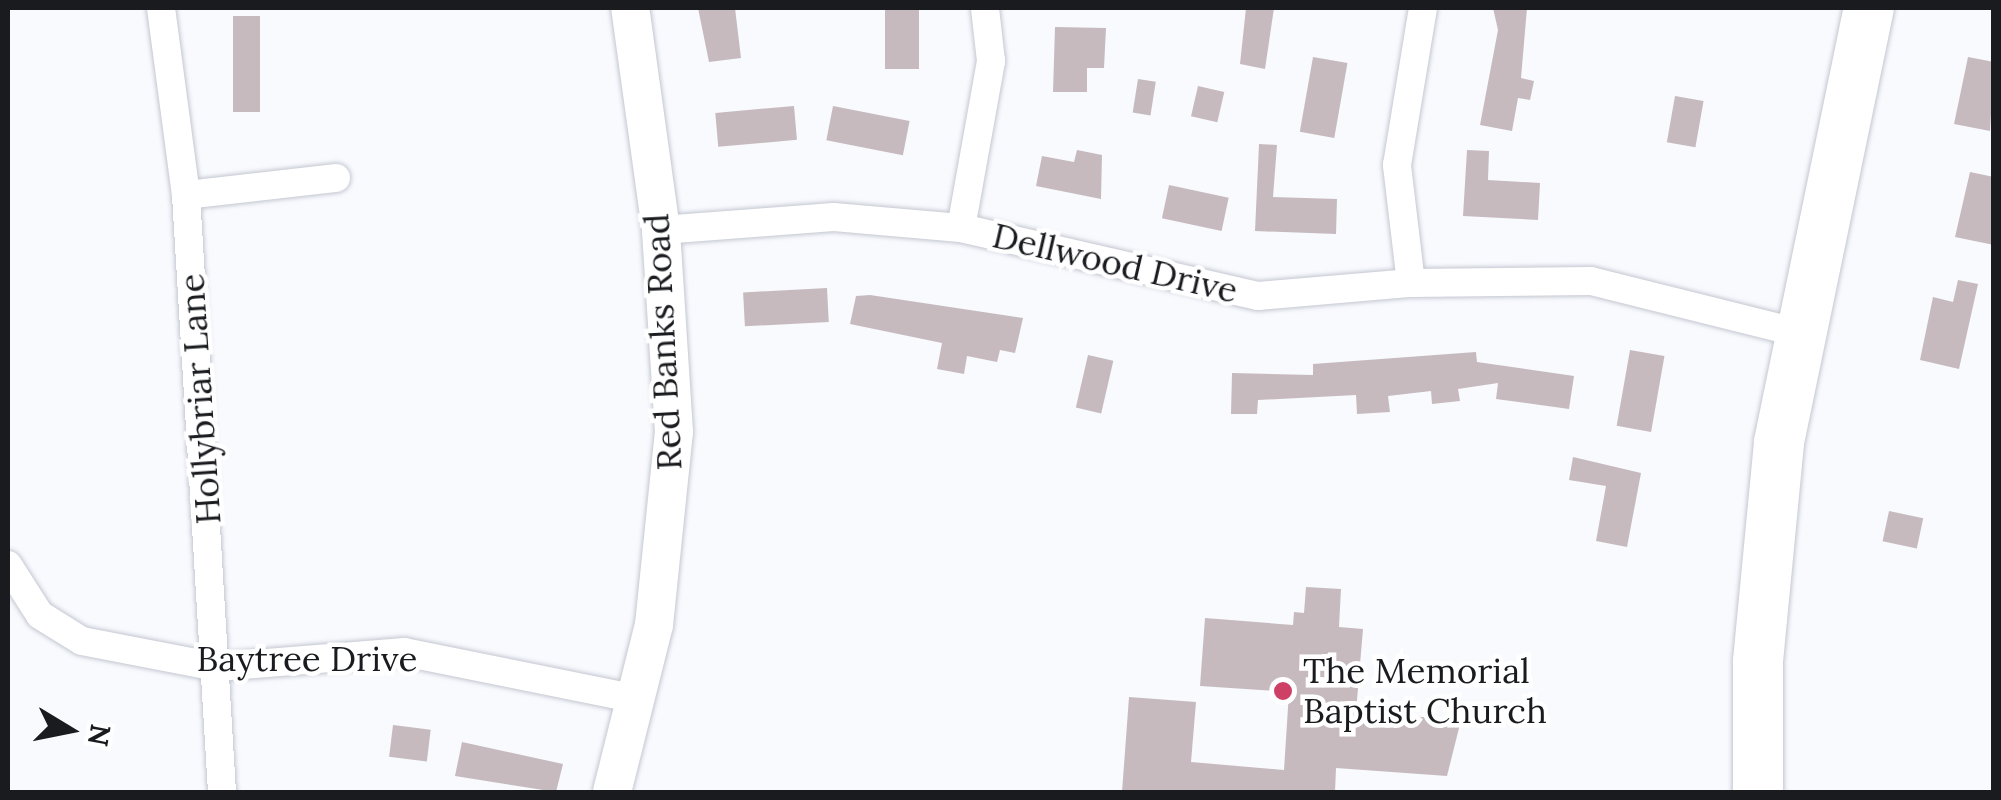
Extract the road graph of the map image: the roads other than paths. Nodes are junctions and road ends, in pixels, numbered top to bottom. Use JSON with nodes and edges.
{"nodes":[{"id":1,"x":161,"y":8,"type":"edge"},
{"id":2,"x":630,"y":8,"type":"edge"},
{"id":3,"x":985,"y":8,"type":"edge"},
{"id":4,"x":1423,"y":8,"type":"edge"},
{"id":5,"x":1869,"y":8,"type":"edge"},
{"id":6,"x":336,"y":178,"type":"dead end"},
{"id":7,"x":186,"y":195,"type":"junction"},
{"id":8,"x":962,"y":228,"type":"junction"},
{"id":9,"x":662,"y":230,"type":"junction"},
{"id":10,"x":1411,"y":282,"type":"junction"},
{"id":11,"x":1803,"y":334,"type":"junction"},
{"id":12,"x":8,"y":565,"type":"edge"},
{"id":13,"x":218,"y":667,"type":"junction"},
{"id":14,"x":638,"y":699,"type":"junction"},
{"id":15,"x":222,"y":792,"type":"edge"},
{"id":16,"x":612,"y":792,"type":"edge"},
{"id":17,"x":1758,"y":792,"type":"edge"}],
"edges":[{"from":1,"to":7,"type":"street","name":"Hollybriar Lane"},
{"from":2,"to":9,"type":"street","name":"Red Banks Road"},
{"from":3,"to":8,"type":"street"},
{"from":4,"to":10,"type":"street"},
{"from":5,"to":11,"type":"highway"},
{"from":6,"to":7,"type":"street"},
{"from":7,"to":13,"type":"street","name":"Hollybriar Lane"},
{"from":8,"to":9,"type":"street","name":"Dellwood Drive"},
{"from":8,"to":10,"type":"street","name":"Dellwood Drive"},
{"from":9,"to":14,"type":"street","name":"Red Banks Road"},
{"from":10,"to":11,"type":"street","name":"Dellwood Drive"},
{"from":11,"to":17,"type":"highway"},
{"from":12,"to":13,"type":"street","name":"Baytree Drive"},
{"from":13,"to":14,"type":"street","name":"Baytree Drive"},
{"from":13,"to":15,"type":"street","name":"Hollybriar Lane"},
{"from":14,"to":16,"type":"street","name":"Red Banks Road"}]}
